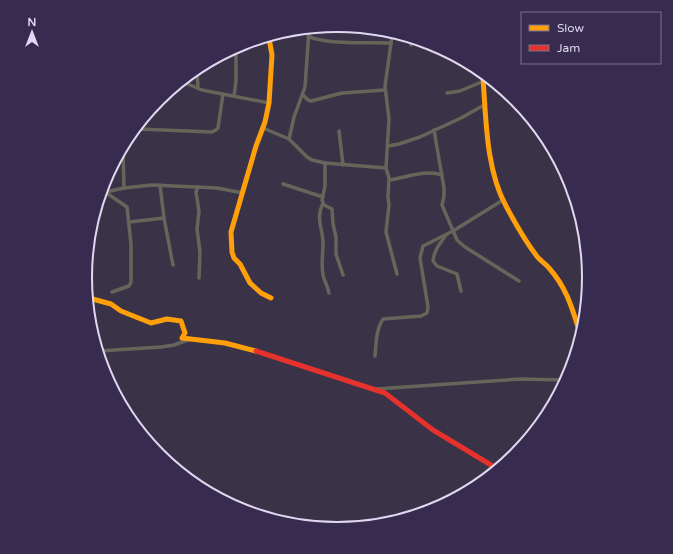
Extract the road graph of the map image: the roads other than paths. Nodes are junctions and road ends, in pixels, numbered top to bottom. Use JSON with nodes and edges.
{"nodes":[{"id":1,"x":308,"y":36,"type":"joint"},
{"id":2,"x":392,"y":38,"type":"edge"},
{"id":3,"x":270,"y":41,"type":"edge"},
{"id":4,"x":391,"y":43,"type":"junction"},
{"id":5,"x":236,"y":54,"type":"edge"},
{"id":6,"x":197,"y":75,"type":"edge"},
{"id":7,"x":483,"y":80,"type":"edge"},
{"id":8,"x":187,"y":83,"type":"edge"},
{"id":9,"x":198,"y":88,"type":"junction"},
{"id":10,"x":385,"y":90,"type":"junction"},
{"id":11,"x":447,"y":93,"type":"dead end"},
{"id":12,"x":223,"y":94,"type":"junction"},
{"id":13,"x":303,"y":95,"type":"junction"},
{"id":14,"x":234,"y":96,"type":"junction"},
{"id":15,"x":269,"y":103,"type":"junction"},
{"id":16,"x":486,"y":104,"type":"junction"},
{"id":17,"x":263,"y":128,"type":"junction"},
{"id":18,"x":141,"y":129,"type":"edge"},
{"id":19,"x":434,"y":130,"type":"junction"},
{"id":20,"x":339,"y":131,"type":"dead end"},
{"id":21,"x":289,"y":139,"type":"junction"},
{"id":22,"x":388,"y":146,"type":"junction"},
{"id":23,"x":123,"y":156,"type":"edge"},
{"id":24,"x":324,"y":163,"type":"junction"},
{"id":25,"x":343,"y":164,"type":"junction"},
{"id":26,"x":386,"y":168,"type":"junction"},
{"id":27,"x":442,"y":175,"type":"junction"},
{"id":28,"x":389,"y":180,"type":"junction"},
{"id":29,"x":283,"y":184,"type":"dead end"},
{"id":30,"x":160,"y":185,"type":"junction"},
{"id":31,"x":198,"y":187,"type":"junction"},
{"id":32,"x":124,"y":188,"type":"junction"},
{"id":33,"x":107,"y":192,"type":"edge"},
{"id":34,"x":243,"y":193,"type":"junction"},
{"id":35,"x":106,"y":195,"type":"edge"},
{"id":36,"x":323,"y":197,"type":"junction"},
{"id":37,"x":503,"y":200,"type":"junction"},
{"id":38,"x":323,"y":203,"type":"junction"},
{"id":39,"x":164,"y":218,"type":"junction"},
{"id":40,"x":129,"y":222,"type":"junction"},
{"id":41,"x":453,"y":231,"type":"junction"},
{"id":42,"x":447,"y":234,"type":"junction"},
{"id":43,"x":173,"y":265,"type":"dead end"},
{"id":44,"x":397,"y":274,"type":"dead end"},
{"id":45,"x":343,"y":275,"type":"dead end"},
{"id":46,"x":199,"y":278,"type":"dead end"},
{"id":47,"x":519,"y":281,"type":"dead end"},
{"id":48,"x":461,"y":291,"type":"dead end"},
{"id":49,"x":112,"y":292,"type":"dead end"},
{"id":50,"x":329,"y":293,"type":"dead end"},
{"id":51,"x":270,"y":298,"type":"dead end"},
{"id":52,"x":93,"y":299,"type":"edge"},
{"id":53,"x":577,"y":324,"type":"edge"},
{"id":54,"x":188,"y":340,"type":"junction"},
{"id":55,"x":103,"y":351,"type":"edge"},
{"id":56,"x":375,"y":356,"type":"dead end"},
{"id":57,"x":559,"y":380,"type":"edge"},
{"id":58,"x":375,"y":389,"type":"junction"},
{"id":59,"x":492,"y":466,"type":"edge"}],
"edges":[{"from":1,"to":4,"type":"street"},
{"from":1,"to":13,"type":"street"},
{"from":2,"to":4,"type":"street"},
{"from":3,"to":15,"type":"street"},
{"from":4,"to":10,"type":"street"},
{"from":5,"to":14,"type":"street"},
{"from":6,"to":9,"type":"street"},
{"from":7,"to":11,"type":"street"},
{"from":7,"to":16,"type":"street"},
{"from":8,"to":9,"type":"street"},
{"from":9,"to":12,"type":"street"},
{"from":10,"to":13,"type":"street"},
{"from":10,"to":22,"type":"street"},
{"from":12,"to":14,"type":"street"},
{"from":12,"to":18,"type":"street"},
{"from":13,"to":21,"type":"street"},
{"from":14,"to":15,"type":"street"},
{"from":15,"to":17,"type":"street"},
{"from":16,"to":19,"type":"street"},
{"from":16,"to":37,"type":"street"},
{"from":17,"to":21,"type":"street"},
{"from":17,"to":34,"type":"street"},
{"from":19,"to":22,"type":"street"},
{"from":19,"to":27,"type":"street"},
{"from":20,"to":25,"type":"street"},
{"from":21,"to":24,"type":"street"},
{"from":22,"to":26,"type":"street"},
{"from":23,"to":32,"type":"street"},
{"from":24,"to":25,"type":"street"},
{"from":24,"to":36,"type":"street"},
{"from":25,"to":26,"type":"street"},
{"from":26,"to":28,"type":"street"},
{"from":27,"to":28,"type":"street"},
{"from":27,"to":41,"type":"street"},
{"from":28,"to":44,"type":"street"},
{"from":29,"to":36,"type":"street"},
{"from":30,"to":31,"type":"street"},
{"from":30,"to":32,"type":"street"},
{"from":30,"to":39,"type":"street"},
{"from":31,"to":34,"type":"street"},
{"from":31,"to":46,"type":"street"},
{"from":32,"to":33,"type":"street"},
{"from":34,"to":51,"type":"street"},
{"from":35,"to":40,"type":"street"},
{"from":36,"to":38,"type":"street"},
{"from":37,"to":41,"type":"street"},
{"from":37,"to":53,"type":"street"},
{"from":38,"to":45,"type":"street"},
{"from":38,"to":50,"type":"street"},
{"from":39,"to":40,"type":"street"},
{"from":39,"to":43,"type":"street"},
{"from":40,"to":49,"type":"street"},
{"from":41,"to":42,"type":"street"},
{"from":41,"to":47,"type":"street"},
{"from":42,"to":48,"type":"street"},
{"from":42,"to":56,"type":"street"},
{"from":52,"to":54,"type":"street"},
{"from":54,"to":55,"type":"street"},
{"from":54,"to":58,"type":"street"},
{"from":57,"to":58,"type":"street"},
{"from":58,"to":59,"type":"street"}]}
